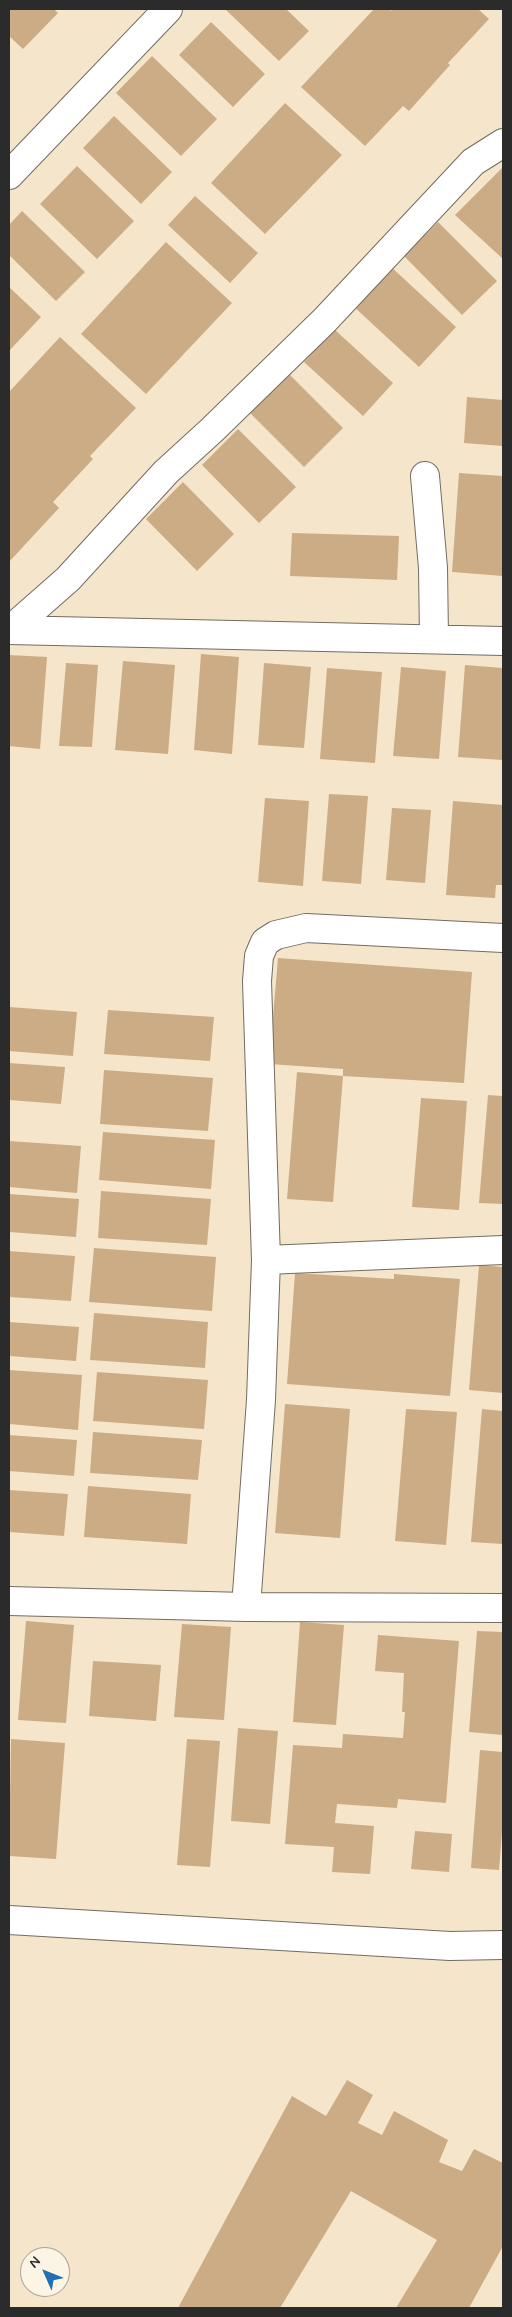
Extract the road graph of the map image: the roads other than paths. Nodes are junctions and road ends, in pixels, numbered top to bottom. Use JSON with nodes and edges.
{"nodes":[{"id":1,"x":168,"y":9,"type":"edge"},
{"id":2,"x":503,"y":143,"type":"edge"},
{"id":3,"x":9,"y":175,"type":"edge"},
{"id":4,"x":425,"y":476,"type":"dead end"},
{"id":5,"x":9,"y":630,"type":"edge"},
{"id":6,"x":434,"y":638,"type":"junction"},
{"id":7,"x":503,"y":641,"type":"edge"},
{"id":8,"x":503,"y":938,"type":"edge"},
{"id":9,"x":503,"y":1250,"type":"edge"},
{"id":10,"x":266,"y":1260,"type":"junction"},
{"id":11,"x":9,"y":1601,"type":"edge"},
{"id":12,"x":246,"y":1607,"type":"junction"},
{"id":13,"x":503,"y":1608,"type":"edge"},
{"id":14,"x":9,"y":1920,"type":"edge"},
{"id":15,"x":503,"y":1945,"type":"edge"}],
"edges":[{"from":1,"to":3,"type":"street"},
{"from":2,"to":5,"type":"street"},
{"from":4,"to":6,"type":"street"},
{"from":5,"to":6,"type":"street"},
{"from":6,"to":7,"type":"street"},
{"from":8,"to":10,"type":"street"},
{"from":9,"to":10,"type":"street"},
{"from":10,"to":12,"type":"street"},
{"from":11,"to":12,"type":"street"},
{"from":12,"to":13,"type":"street"},
{"from":14,"to":15,"type":"street"}]}
